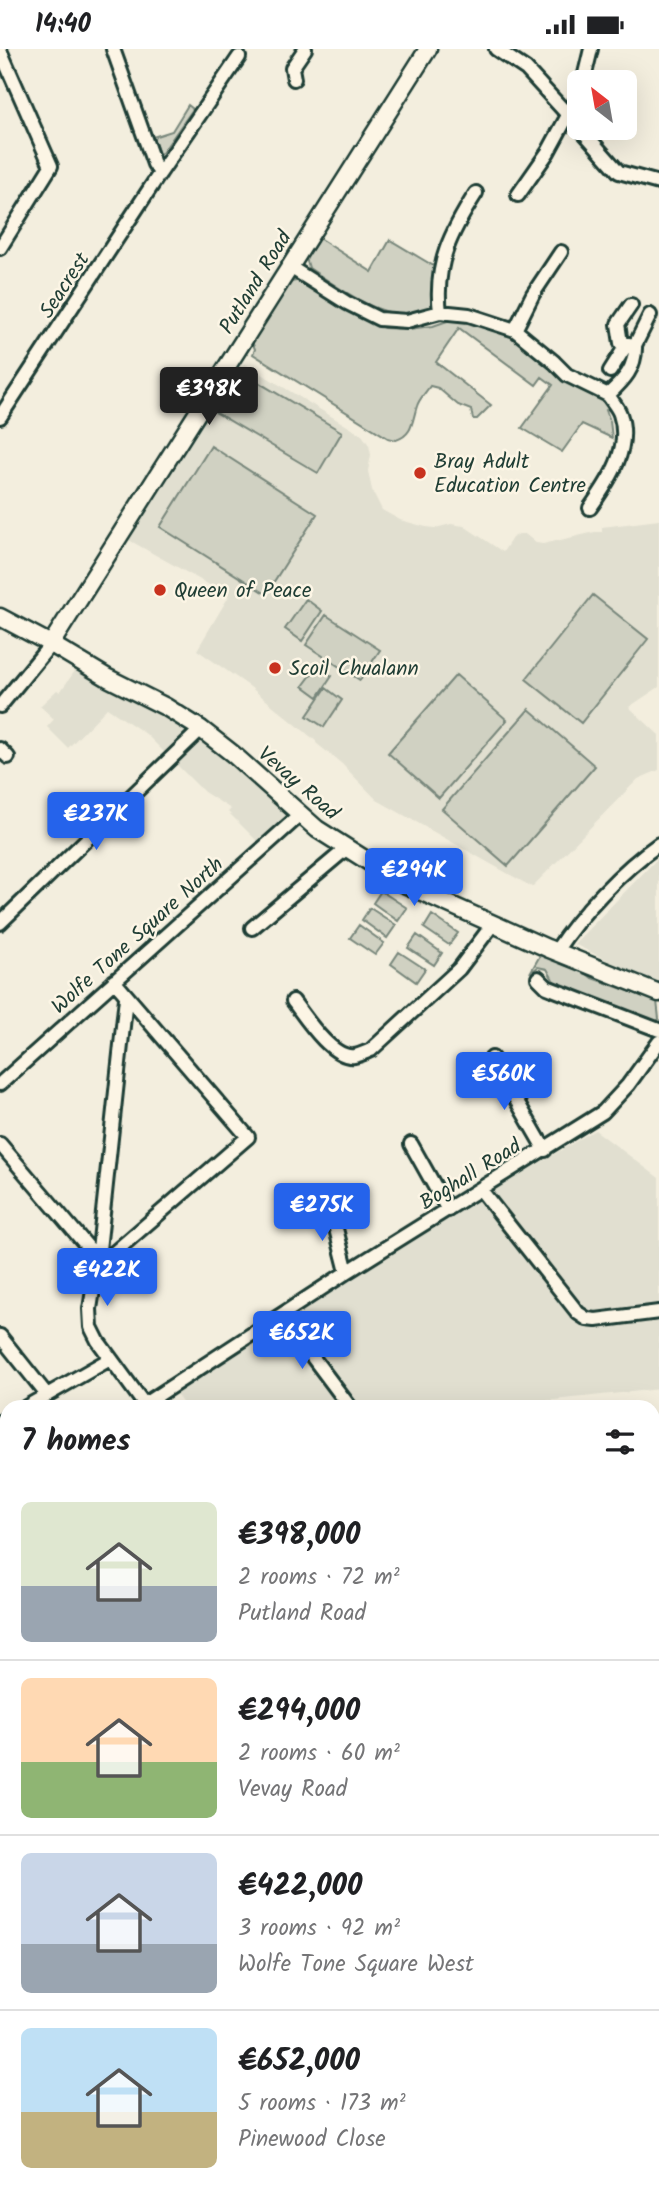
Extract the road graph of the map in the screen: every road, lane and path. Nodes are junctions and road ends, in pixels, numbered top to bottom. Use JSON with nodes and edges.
{"nodes":[{"id":1,"x":113,"y":49,"type":"edge"},
{"id":2,"x":305,"y":49,"type":"edge"},
{"id":3,"x":428,"y":49,"type":"edge"},
{"id":4,"x":496,"y":49,"type":"edge"},
{"id":5,"x":592,"y":49,"type":"edge"},
{"id":6,"x":0,"y":50,"type":"edge"},
{"id":7,"x":239,"y":57,"type":"dead end"},
{"id":8,"x":586,"y":70,"type":"edge"},
{"id":9,"x":294,"y":79,"type":"dead end"},
{"id":10,"x":567,"y":112,"type":"edge"},
{"id":11,"x":567,"y":120,"type":"edge"},
{"id":12,"x":590,"y":140,"type":"edge"},
{"id":13,"x":160,"y":173,"type":"junction"},
{"id":14,"x":659,"y":183,"type":"edge"},
{"id":15,"x":476,"y":193,"type":"dead end"},
{"id":16,"x":518,"y":195,"type":"dead end"},
{"id":17,"x":0,"y":248,"type":"edge"},
{"id":18,"x":561,"y":252,"type":"dead end"},
{"id":19,"x":290,"y":267,"type":"junction"},
{"id":20,"x":631,"y":305,"type":"dead end"},
{"id":21,"x":440,"y":312,"type":"junction"},
{"id":22,"x":650,"y":315,"type":"dead end"},
{"id":23,"x":515,"y":330,"type":"junction"},
{"id":24,"x":631,"y":345,"type":"junction"},
{"id":25,"x":610,"y":371,"type":"dead end"},
{"id":26,"x":608,"y":395,"type":"junction"},
{"id":27,"x":0,"y":417,"type":"edge"},
{"id":28,"x":590,"y":509,"type":"dead end"},
{"id":29,"x":0,"y":617,"type":"edge"},
{"id":30,"x":51,"y":644,"type":"junction"},
{"id":31,"x":0,"y":706,"type":"edge"},
{"id":32,"x":201,"y":729,"type":"junction"},
{"id":33,"x":300,"y":815,"type":"junction"},
{"id":34,"x":659,"y":844,"type":"edge"},
{"id":35,"x":346,"y":848,"type":"junction"},
{"id":36,"x":0,"y":923,"type":"edge"},
{"id":37,"x":493,"y":925,"type":"junction"},
{"id":38,"x":252,"y":927,"type":"dead end"},
{"id":39,"x":556,"y":951,"type":"junction"},
{"id":40,"x":538,"y":978,"type":"dead end"},
{"id":41,"x":114,"y":981,"type":"junction"},
{"id":42,"x":659,"y":993,"type":"edge"},
{"id":43,"x":126,"y":997,"type":"junction"},
{"id":44,"x":293,"y":1001,"type":"dead end"},
{"id":45,"x":659,"y":1030,"type":"edge"},
{"id":46,"x":659,"y":1042,"type":"edge"},
{"id":47,"x":492,"y":1058,"type":"dead end"},
{"id":48,"x":0,"y":1084,"type":"edge"},
{"id":49,"x":0,"y":1144,"type":"edge"},
{"id":50,"x":411,"y":1144,"type":"dead end"},
{"id":51,"x":544,"y":1150,"type":"junction"},
{"id":52,"x":481,"y":1190,"type":"junction"},
{"id":53,"x":323,"y":1202,"type":"dead end"},
{"id":54,"x":448,"y":1210,"type":"junction"},
{"id":55,"x":104,"y":1258,"type":"junction"},
{"id":56,"x":347,"y":1272,"type":"junction"},
{"id":57,"x":659,"y":1312,"type":"edge"},
{"id":58,"x":281,"y":1315,"type":"junction"},
{"id":59,"x":0,"y":1336,"type":"edge"},
{"id":60,"x":110,"y":1359,"type":"junction"},
{"id":61,"x":47,"y":1395,"type":"junction"},
{"id":62,"x":38,"y":1400,"type":"edge"},
{"id":63,"x":138,"y":1400,"type":"edge"},
{"id":64,"x":151,"y":1400,"type":"edge"},
{"id":65,"x":345,"y":1400,"type":"edge"}],
"edges":[{"from":1,"to":13,"type":"street"},
{"from":2,"to":9,"type":"street"},
{"from":3,"to":19,"type":"main road","name":"Putland Road"},
{"from":4,"to":10,"type":"street"},
{"from":5,"to":8,"type":"street"},
{"from":6,"to":17,"type":"street"},
{"from":7,"to":13,"type":"street","name":"Seacrest"},
{"from":11,"to":16,"type":"street"},
{"from":12,"to":14,"type":"street"},
{"from":13,"to":27,"type":"street","name":"Seacrest"},
{"from":15,"to":21,"type":"street"},
{"from":18,"to":23,"type":"street"},
{"from":19,"to":21,"type":"street"},
{"from":19,"to":30,"type":"main road","name":"Putland Road"},
{"from":20,"to":24,"type":"street"},
{"from":21,"to":23,"type":"street"},
{"from":22,"to":24,"type":"street"},
{"from":23,"to":26,"type":"street"},
{"from":24,"to":25,"type":"street"},
{"from":24,"to":26,"type":"street"},
{"from":26,"to":28,"type":"street"},
{"from":29,"to":30,"type":"main road","name":"Vevay Road"},
{"from":30,"to":31,"type":"street"},
{"from":30,"to":32,"type":"main road","name":"Vevay Road"},
{"from":32,"to":33,"type":"main road","name":"Vevay Road"},
{"from":32,"to":36,"type":"street"},
{"from":33,"to":35,"type":"main road","name":"Vevay Road"},
{"from":33,"to":41,"type":"street","name":"Wolfe Tone Square North"},
{"from":34,"to":39,"type":"street"},
{"from":35,"to":37,"type":"main road","name":"Vevay Road"},
{"from":35,"to":38,"type":"street"},
{"from":37,"to":39,"type":"main road","name":"Vevay Road"},
{"from":37,"to":44,"type":"street"},
{"from":39,"to":42,"type":"main road","name":"Vevay Road"},
{"from":40,"to":45,"type":"street"},
{"from":41,"to":43,"type":"street"},
{"from":41,"to":48,"type":"street","name":"Wolfe Tone Square North"},
{"from":43,"to":55,"type":"street"},
{"from":43,"to":55,"type":"street"},
{"from":46,"to":51,"type":"street","name":"Boghall Road"},
{"from":47,"to":51,"type":"street"},
{"from":49,"to":55,"type":"street"},
{"from":50,"to":54,"type":"street"},
{"from":51,"to":52,"type":"street","name":"Boghall Road"},
{"from":52,"to":54,"type":"street","name":"Boghall Road"},
{"from":52,"to":57,"type":"street"},
{"from":53,"to":56,"type":"street"},
{"from":54,"to":56,"type":"street","name":"Boghall Road"},
{"from":55,"to":60,"type":"street"},
{"from":56,"to":58,"type":"street","name":"Boghall Road"},
{"from":58,"to":64,"type":"street","name":"Boghall Road"},
{"from":58,"to":65,"type":"street"},
{"from":59,"to":61,"type":"street"},
{"from":60,"to":61,"type":"street"},
{"from":60,"to":63,"type":"street"},
{"from":61,"to":62,"type":"street"}]}
